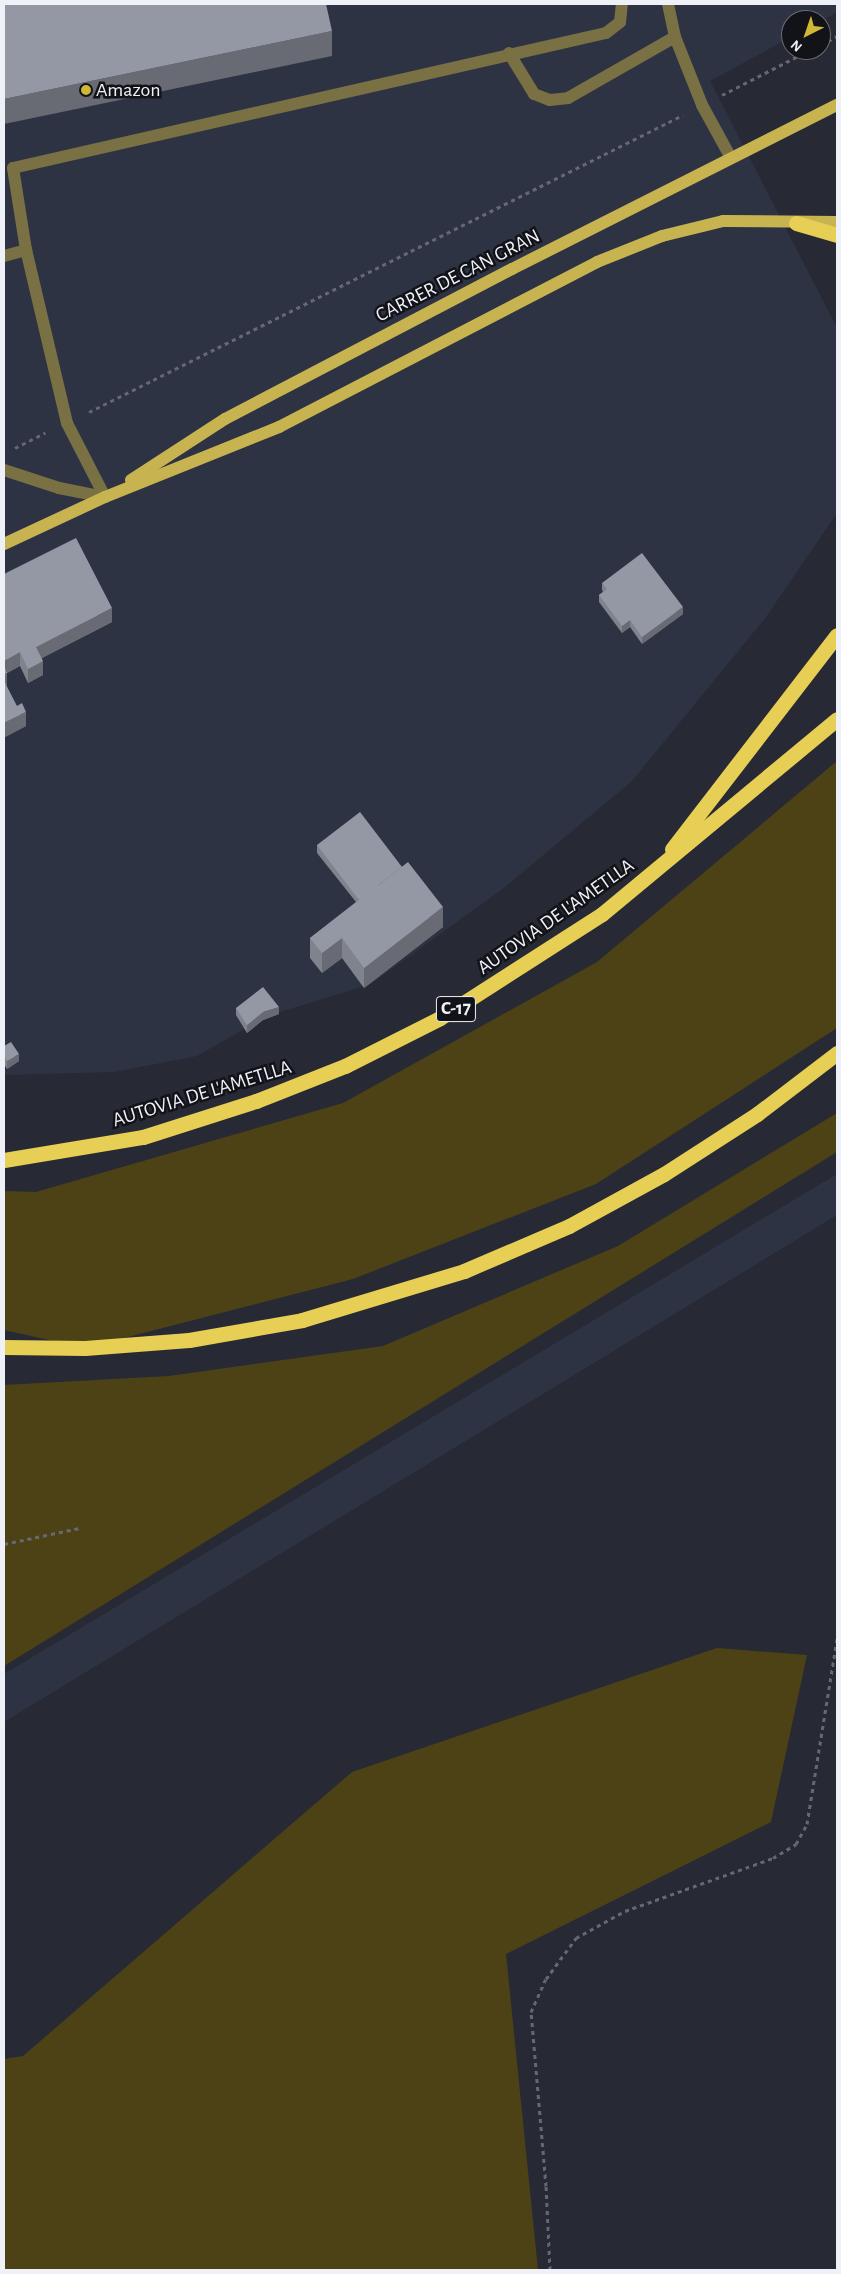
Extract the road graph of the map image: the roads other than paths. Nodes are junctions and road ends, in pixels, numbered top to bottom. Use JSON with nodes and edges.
{"nodes":[{"id":1,"x":622,"y":4,"type":"edge"},
{"id":2,"x":668,"y":4,"type":"edge"},
{"id":3,"x":675,"y":37,"type":"junction"},
{"id":4,"x":509,"y":54,"type":"junction"},
{"id":5,"x":837,"y":105,"type":"edge"},
{"id":6,"x":731,"y":158,"type":"junction"},
{"id":7,"x":837,"y":222,"type":"edge"},
{"id":8,"x":796,"y":223,"type":"junction"},
{"id":9,"x":837,"y":235,"type":"edge"},
{"id":10,"x":26,"y":250,"type":"junction"},
{"id":11,"x":4,"y":256,"type":"edge"},
{"id":12,"x":4,"y":470,"type":"edge"},
{"id":13,"x":105,"y":497,"type":"junction"},
{"id":14,"x":4,"y":544,"type":"edge"},
{"id":15,"x":837,"y":635,"type":"edge"},
{"id":16,"x":837,"y":719,"type":"edge"},
{"id":17,"x":654,"y":872,"type":"junction"},
{"id":18,"x":837,"y":1053,"type":"edge"},
{"id":19,"x":4,"y":1160,"type":"edge"},
{"id":20,"x":4,"y":1347,"type":"edge"}],
"edges":[{"from":1,"to":4,"type":"street"},
{"from":2,"to":3,"type":"street"},
{"from":3,"to":4,"type":"street"},
{"from":3,"to":6,"type":"street"},
{"from":4,"to":10,"type":"street"},
{"from":5,"to":6,"type":"main road","name":"CARRER DE CAN GRAN"},
{"from":6,"to":13,"type":"main road","name":"CARRER DE CAN GRAN"},
{"from":7,"to":8,"type":"main road","name":"CARRER DE CAN GRAN"},
{"from":8,"to":9,"type":"highway"},
{"from":8,"to":13,"type":"main road","name":"CARRER DE CAN GRAN"},
{"from":10,"to":11,"type":"street"},
{"from":10,"to":13,"type":"street"},
{"from":12,"to":13,"type":"street"},
{"from":13,"to":14,"type":"main road","name":"CARRER DE CAN GRAN"},
{"from":15,"to":17,"type":"highway"},
{"from":16,"to":17,"type":"highway","name":"AUTOVIA DE L'AMETLLA","number":"C-17"},
{"from":17,"to":19,"type":"highway","name":"AUTOVIA DE L'AMETLLA","number":"C-17"},
{"from":18,"to":20,"type":"highway"}]}
